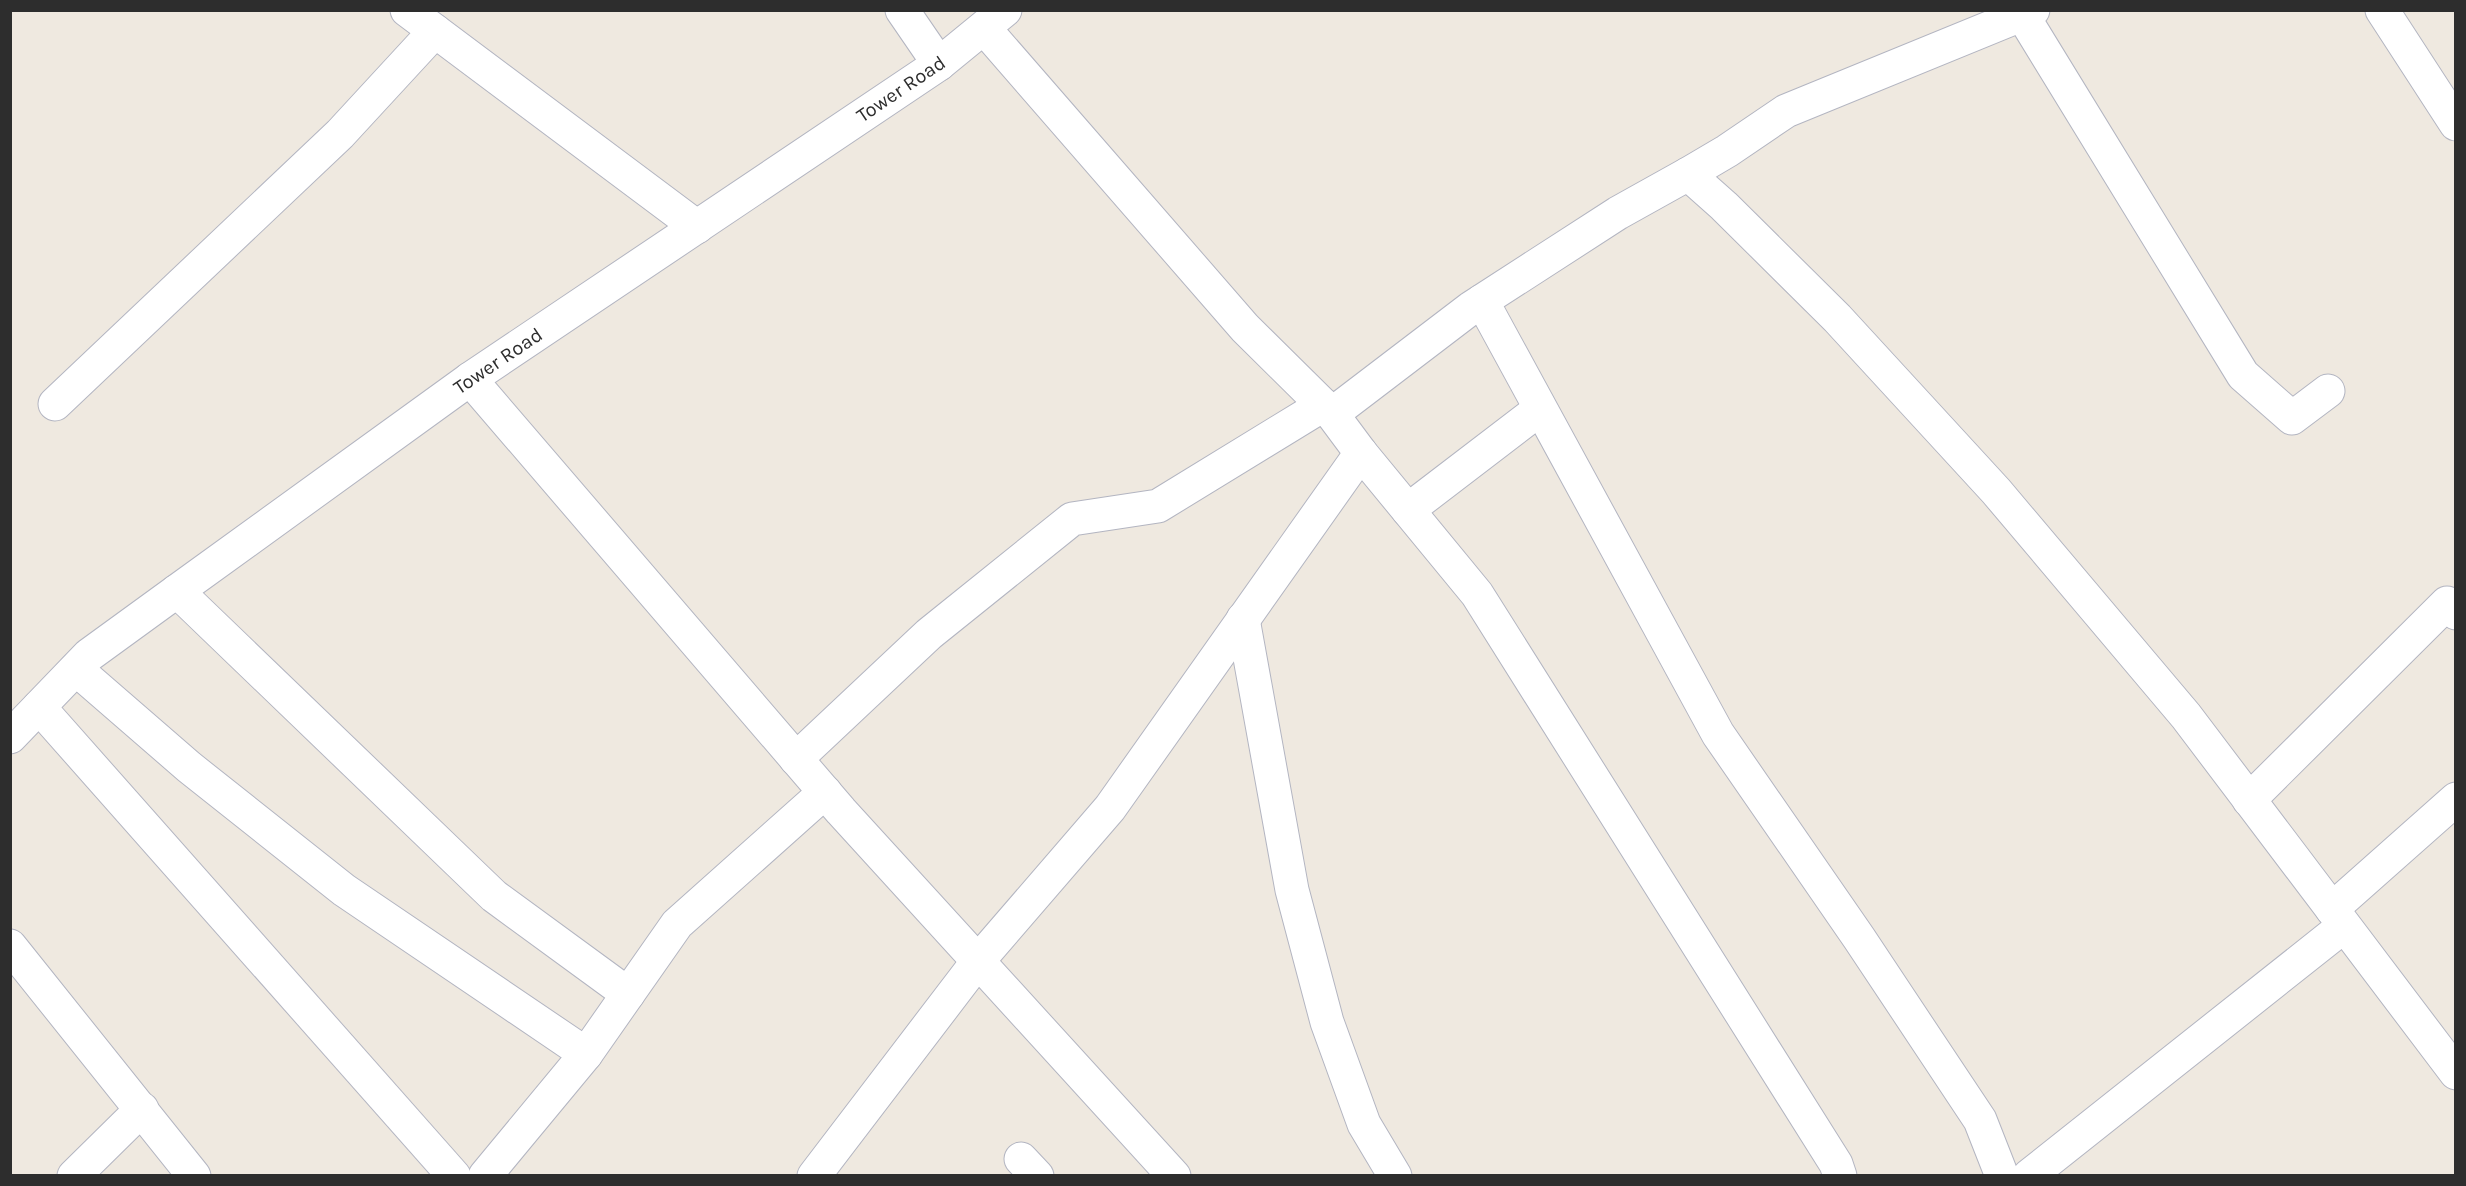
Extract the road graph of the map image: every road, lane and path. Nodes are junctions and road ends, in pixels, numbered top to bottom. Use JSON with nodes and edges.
{"nodes":[{"id":1,"x":407,"y":10,"type":"edge"},
{"id":2,"x":902,"y":10,"type":"edge"},
{"id":3,"x":2382,"y":10,"type":"edge"},
{"id":4,"x":2028,"y":13,"type":"edge"},
{"id":5,"x":995,"y":19,"type":"edge"},
{"id":6,"x":435,"y":32,"type":"junction"},
{"id":7,"x":939,"y":64,"type":"junction"},
{"id":8,"x":2456,"y":124,"type":"edge"},
{"id":9,"x":1688,"y":174,"type":"junction"},
{"id":10,"x":697,"y":227,"type":"junction"},
{"id":11,"x":1482,"y":301,"type":"junction"},
{"id":12,"x":470,"y":378,"type":"junction"},
{"id":13,"x":2328,"y":391,"type":"dead end"},
{"id":14,"x":55,"y":404,"type":"dead end"},
{"id":15,"x":1540,"y":408,"type":"junction"},
{"id":16,"x":1327,"y":409,"type":"junction"},
{"id":17,"x":1361,"y":453,"type":"junction"},
{"id":18,"x":1408,"y":510,"type":"junction"},
{"id":19,"x":177,"y":591,"type":"junction"},
{"id":20,"x":2456,"y":613,"type":"edge"},
{"id":21,"x":1243,"y":620,"type":"junction"},
{"id":22,"x":76,"y":669,"type":"junction"},
{"id":23,"x":39,"y":707,"type":"junction"},
{"id":24,"x":10,"y":737,"type":"edge"},
{"id":25,"x":796,"y":759,"type":"junction"},
{"id":26,"x":825,"y":792,"type":"junction"},
{"id":27,"x":2249,"y":800,"type":"junction"},
{"id":28,"x":2456,"y":800,"type":"edge"},
{"id":29,"x":2338,"y":918,"type":"junction"},
{"id":30,"x":10,"y":946,"type":"edge"},
{"id":31,"x":978,"y":961,"type":"junction"},
{"id":32,"x":628,"y":994,"type":"junction"},
{"id":33,"x":586,"y":1054,"type":"junction"},
{"id":34,"x":2456,"y":1073,"type":"edge"},
{"id":35,"x":142,"y":1109,"type":"junction"},
{"id":36,"x":74,"y":1176,"type":"edge"},
{"id":37,"x":194,"y":1176,"type":"edge"},
{"id":38,"x":454,"y":1176,"type":"edge"},
{"id":39,"x":485,"y":1176,"type":"edge"},
{"id":40,"x":814,"y":1176,"type":"edge"},
{"id":41,"x":1173,"y":1176,"type":"edge"},
{"id":42,"x":1395,"y":1176,"type":"edge"},
{"id":43,"x":1840,"y":1176,"type":"edge"},
{"id":44,"x":2002,"y":1176,"type":"edge"},
{"id":45,"x":2029,"y":1176,"type":"edge"}],
"edges":[{"from":1,"to":6,"type":"street"},
{"from":2,"to":7,"type":"street"},
{"from":3,"to":8,"type":"street"},
{"from":4,"to":9,"type":"street"},
{"from":4,"to":13,"type":"street"},
{"from":5,"to":7,"type":"street","name":"Tower Road"},
{"from":5,"to":16,"type":"street"},
{"from":6,"to":10,"type":"street"},
{"from":6,"to":14,"type":"street"},
{"from":7,"to":10,"type":"street","name":"Tower Road"},
{"from":9,"to":11,"type":"street"},
{"from":9,"to":27,"type":"street"},
{"from":10,"to":12,"type":"street","name":"Tower Road"},
{"from":11,"to":15,"type":"street"},
{"from":11,"to":16,"type":"street"},
{"from":12,"to":19,"type":"street","name":"Tower Road"},
{"from":12,"to":25,"type":"street"},
{"from":15,"to":18,"type":"street"},
{"from":15,"to":44,"type":"street"},
{"from":16,"to":17,"type":"street"},
{"from":16,"to":25,"type":"street"},
{"from":17,"to":18,"type":"street"},
{"from":17,"to":21,"type":"street"},
{"from":18,"to":43,"type":"street"},
{"from":19,"to":22,"type":"street","name":"Tower Road"},
{"from":19,"to":32,"type":"street"},
{"from":20,"to":27,"type":"street"},
{"from":21,"to":31,"type":"street"},
{"from":21,"to":42,"type":"street"},
{"from":22,"to":23,"type":"street","name":"Tower Road"},
{"from":22,"to":33,"type":"street"},
{"from":23,"to":24,"type":"street","name":"Tower Road"},
{"from":23,"to":38,"type":"street"},
{"from":25,"to":26,"type":"street"},
{"from":26,"to":31,"type":"street"},
{"from":26,"to":32,"type":"street"},
{"from":27,"to":29,"type":"street"},
{"from":28,"to":29,"type":"street"},
{"from":29,"to":34,"type":"street"},
{"from":29,"to":45,"type":"street"},
{"from":30,"to":35,"type":"street"},
{"from":31,"to":40,"type":"street"},
{"from":31,"to":41,"type":"street"},
{"from":32,"to":33,"type":"street"},
{"from":33,"to":39,"type":"street"},
{"from":35,"to":36,"type":"street"},
{"from":35,"to":37,"type":"street"}]}
